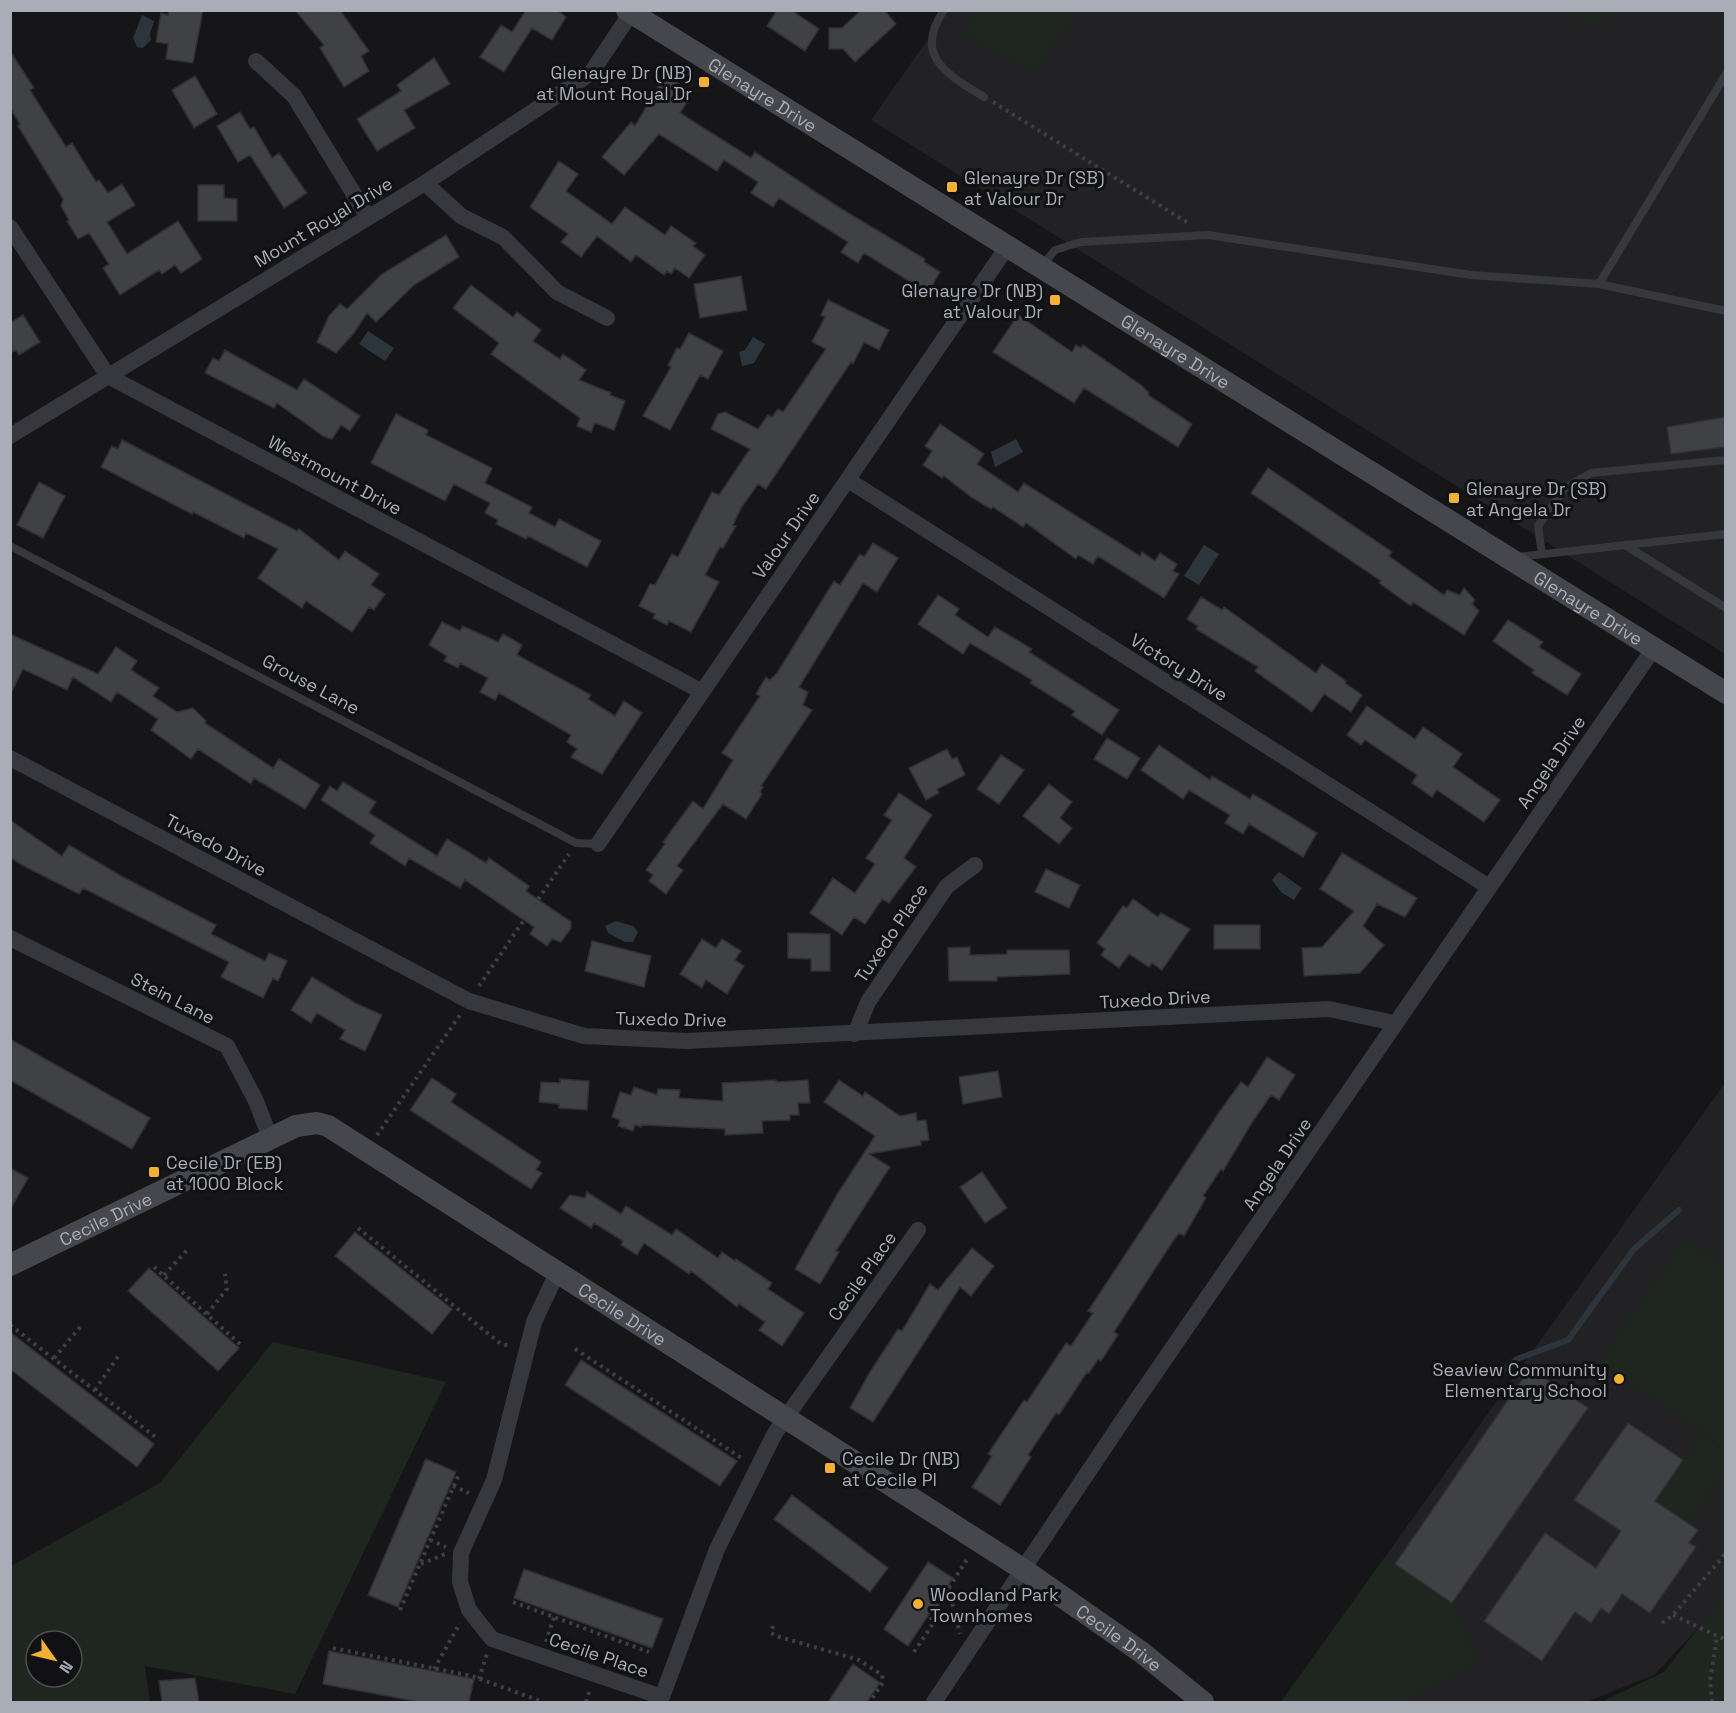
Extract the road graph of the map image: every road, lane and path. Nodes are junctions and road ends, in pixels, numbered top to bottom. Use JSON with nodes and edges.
{"nodes":[{"id":1,"x":944,"y":10,"type":"edge"},
{"id":2,"x":629,"y":12,"type":"edge"},
{"id":3,"x":256,"y":61,"type":"dead end"},
{"id":4,"x":1725,"y":74,"type":"edge"},
{"id":5,"x":984,"y":97,"type":"joint"},
{"id":6,"x":425,"y":183,"type":"junction"},
{"id":7,"x":368,"y":217,"type":"junction"},
{"id":8,"x":10,"y":227,"type":"edge"},
{"id":9,"x":1208,"y":235,"type":"junction"},
{"id":10,"x":1007,"y":247,"type":"junction"},
{"id":11,"x":1041,"y":268,"type":"junction"},
{"id":12,"x":1599,"y":284,"type":"junction"},
{"id":13,"x":1725,"y":311,"type":"edge"},
{"id":14,"x":607,"y":318,"type":"dead end"},
{"id":15,"x":108,"y":376,"type":"junction"},
{"id":16,"x":10,"y":436,"type":"edge"},
{"id":17,"x":1725,"y":460,"type":"edge"},
{"id":18,"x":848,"y":480,"type":"junction"},
{"id":19,"x":1725,"y":534,"type":"edge"},
{"id":20,"x":1624,"y":545,"type":"junction"},
{"id":21,"x":10,"y":546,"type":"edge"},
{"id":22,"x":1542,"y":554,"type":"junction"},
{"id":23,"x":1509,"y":558,"type":"junction"},
{"id":24,"x":1725,"y":608,"type":"edge"},
{"id":25,"x":1654,"y":648,"type":"junction"},
{"id":26,"x":701,"y":691,"type":"junction"},
{"id":27,"x":1725,"y":693,"type":"edge"},
{"id":28,"x":10,"y":758,"type":"edge"},
{"id":29,"x":576,"y":843,"type":"junction"},
{"id":30,"x":598,"y":844,"type":"joint"},
{"id":31,"x":975,"y":865,"type":"dead end"},
{"id":32,"x":1489,"y":887,"type":"junction"},
{"id":33,"x":10,"y":938,"type":"edge"},
{"id":34,"x":469,"y":1001,"type":"junction"},
{"id":35,"x":1395,"y":1023,"type":"junction"},
{"id":36,"x":855,"y":1034,"type":"junction"},
{"id":37,"x":270,"y":1138,"type":"junction"},
{"id":38,"x":367,"y":1149,"type":"junction"},
{"id":39,"x":358,"y":1228,"type":"dead end"},
{"id":40,"x":918,"y":1230,"type":"dead end"},
{"id":41,"x":189,"y":1248,"type":"dead end"},
{"id":42,"x":10,"y":1265,"type":"edge"},
{"id":43,"x":154,"y":1267,"type":"dead end"},
{"id":44,"x":558,"y":1271,"type":"junction"},
{"id":45,"x":225,"y":1274,"type":"dead end"},
{"id":46,"x":164,"y":1275,"type":"junction"},
{"id":47,"x":207,"y":1314,"type":"junction"},
{"id":48,"x":10,"y":1325,"type":"edge"},
{"id":49,"x":81,"y":1326,"type":"dead end"},
{"id":50,"x":504,"y":1344,"type":"dead end"},
{"id":51,"x":241,"y":1345,"type":"dead end"},
{"id":52,"x":575,"y":1349,"type":"dead end"},
{"id":53,"x":119,"y":1355,"type":"dead end"},
{"id":54,"x":54,"y":1358,"type":"junction"},
{"id":55,"x":95,"y":1390,"type":"junction"},
{"id":56,"x":784,"y":1419,"type":"junction"},
{"id":57,"x":158,"y":1439,"type":"dead end"},
{"id":58,"x":748,"y":1462,"type":"dead end"},
{"id":59,"x":459,"y":1474,"type":"dead end"},
{"id":60,"x":453,"y":1486,"type":"junction"},
{"id":61,"x":468,"y":1493,"type":"dead end"},
{"id":62,"x":430,"y":1540,"type":"junction"},
{"id":63,"x":445,"y":1546,"type":"dead end"},
{"id":64,"x":453,"y":1550,"type":"dead end"},
{"id":65,"x":1725,"y":1553,"type":"edge"},
{"id":66,"x":968,"y":1558,"type":"dead end"},
{"id":67,"x":420,"y":1564,"type":"junction"},
{"id":68,"x":1024,"y":1570,"type":"junction"},
{"id":69,"x":948,"y":1589,"type":"junction"},
{"id":70,"x":513,"y":1602,"type":"dead end"},
{"id":71,"x":400,"y":1610,"type":"dead end"},
{"id":72,"x":1673,"y":1616,"type":"junction"},
{"id":73,"x":554,"y":1617,"type":"junction"},
{"id":74,"x":1662,"y":1623,"type":"dead end"},
{"id":75,"x":773,"y":1626,"type":"dead end"},
{"id":76,"x":455,"y":1629,"type":"dead end"},
{"id":77,"x":960,"y":1635,"type":"dead end"},
{"id":78,"x":1717,"y":1637,"type":"junction"},
{"id":79,"x":547,"y":1638,"type":"dead end"},
{"id":80,"x":1725,"y":1640,"type":"edge"},
{"id":81,"x":333,"y":1648,"type":"dead end"},
{"id":82,"x":649,"y":1652,"type":"dead end"},
{"id":83,"x":914,"y":1652,"type":"dead end"},
{"id":84,"x":486,"y":1657,"type":"dead end"},
{"id":85,"x":434,"y":1669,"type":"junction"},
{"id":86,"x":479,"y":1679,"type":"junction"},
{"id":87,"x":589,"y":1694,"type":"dead end"},
{"id":88,"x":543,"y":1702,"type":"edge"},
{"id":89,"x":586,"y":1702,"type":"edge"},
{"id":90,"x":870,"y":1702,"type":"edge"},
{"id":91,"x":934,"y":1702,"type":"edge"},
{"id":92,"x":1203,"y":1702,"type":"edge"},
{"id":93,"x":1712,"y":1702,"type":"edge"}],
"edges":[{"from":1,"to":5,"type":"lane"},
{"from":2,"to":6,"type":"street","name":"Mount Royal Drive"},
{"from":2,"to":10,"type":"street","name":"Glenayre Drive"},
{"from":3,"to":7,"type":"street"},
{"from":4,"to":12,"type":"lane"},
{"from":5,"to":9,"type":"path"},
{"from":6,"to":7,"type":"street","name":"Mount Royal Drive"},
{"from":6,"to":14,"type":"street"},
{"from":7,"to":15,"type":"street","name":"Mount Royal Drive"},
{"from":8,"to":15,"type":"street","name":"Westmount Drive"},
{"from":9,"to":11,"type":"lane"},
{"from":9,"to":12,"type":"lane"},
{"from":10,"to":11,"type":"street","name":"Glenayre Drive"},
{"from":10,"to":18,"type":"street","name":"Valour Drive"},
{"from":11,"to":23,"type":"street","name":"Glenayre Drive"},
{"from":12,"to":13,"type":"lane"},
{"from":15,"to":16,"type":"street","name":"Mount Royal Drive"},
{"from":15,"to":26,"type":"street","name":"Westmount Drive"},
{"from":17,"to":22,"type":"lane"},
{"from":18,"to":26,"type":"street","name":"Valour Drive"},
{"from":18,"to":32,"type":"street","name":"Victory Drive"},
{"from":19,"to":20,"type":"lane"},
{"from":20,"to":22,"type":"lane"},
{"from":20,"to":24,"type":"lane"},
{"from":21,"to":29,"type":"lane","name":"Grouse Lane"},
{"from":22,"to":23,"type":"lane"},
{"from":23,"to":25,"type":"street","name":"Glenayre Drive"},
{"from":25,"to":27,"type":"street","name":"Glenayre Drive"},
{"from":25,"to":32,"type":"street","name":"Angela Drive"},
{"from":26,"to":30,"type":"street","name":"Valour Drive"},
{"from":28,"to":34,"type":"street","name":"Tuxedo Drive"},
{"from":29,"to":30,"type":"lane","name":"Grouse Lane"},
{"from":29,"to":34,"type":"path"},
{"from":31,"to":36,"type":"street","name":"Tuxedo Place"},
{"from":32,"to":35,"type":"street","name":"Angela Drive"},
{"from":33,"to":37,"type":"street","name":"Stein Lane"},
{"from":34,"to":36,"type":"street","name":"Tuxedo Drive"},
{"from":34,"to":38,"type":"path"},
{"from":35,"to":36,"type":"street","name":"Tuxedo Drive"},
{"from":35,"to":68,"type":"street","name":"Angela Drive"},
{"from":37,"to":38,"type":"street","name":"Cecile Drive"},
{"from":37,"to":42,"type":"street","name":"Cecile Drive"},
{"from":38,"to":44,"type":"street","name":"Cecile Drive"},
{"from":39,"to":50,"type":"path"},
{"from":40,"to":56,"type":"street","name":"Cecile Place"},
{"from":41,"to":46,"type":"path"},
{"from":43,"to":46,"type":"path"},
{"from":44,"to":56,"type":"street","name":"Cecile Drive"},
{"from":44,"to":56,"type":"street","name":"Cecile Place"},
{"from":45,"to":47,"type":"path"},
{"from":46,"to":47,"type":"path"},
{"from":47,"to":51,"type":"path"},
{"from":48,"to":54,"type":"path"},
{"from":49,"to":54,"type":"path"},
{"from":52,"to":58,"type":"path"},
{"from":53,"to":55,"type":"path"},
{"from":54,"to":55,"type":"path"},
{"from":55,"to":57,"type":"path"},
{"from":56,"to":68,"type":"street","name":"Cecile Drive"},
{"from":59,"to":60,"type":"path"},
{"from":60,"to":61,"type":"path"},
{"from":60,"to":62,"type":"path"},
{"from":62,"to":63,"type":"path"},
{"from":62,"to":67,"type":"path"},
{"from":64,"to":67,"type":"path"},
{"from":65,"to":72,"type":"path"},
{"from":66,"to":69,"type":"path"},
{"from":67,"to":71,"type":"path"},
{"from":68,"to":91,"type":"street","name":"Angela Drive"},
{"from":68,"to":92,"type":"street","name":"Cecile Drive"},
{"from":69,"to":77,"type":"path"},
{"from":69,"to":83,"type":"path"},
{"from":70,"to":73,"type":"path"},
{"from":72,"to":74,"type":"path"},
{"from":72,"to":78,"type":"path"},
{"from":73,"to":79,"type":"path"},
{"from":73,"to":82,"type":"path"},
{"from":75,"to":90,"type":"path"},
{"from":76,"to":85,"type":"path"},
{"from":78,"to":80,"type":"path"},
{"from":78,"to":93,"type":"path"},
{"from":81,"to":85,"type":"path"},
{"from":84,"to":86,"type":"path"},
{"from":85,"to":86,"type":"path"},
{"from":86,"to":88,"type":"path"},
{"from":87,"to":89,"type":"path"}]}
